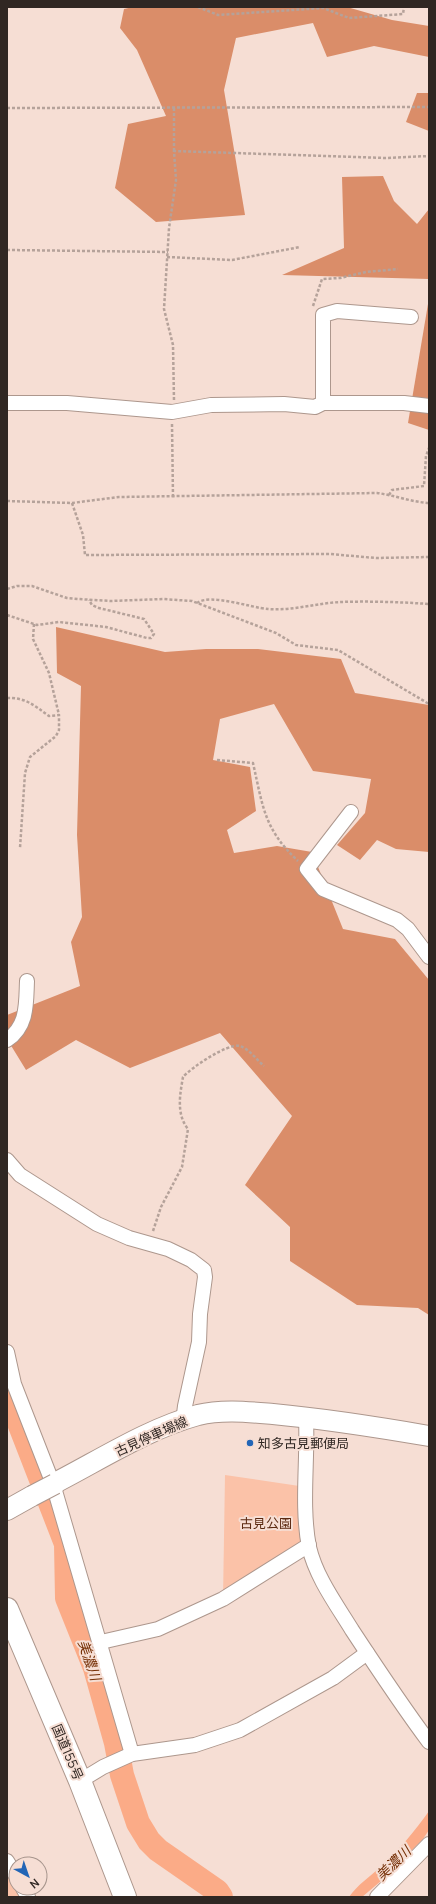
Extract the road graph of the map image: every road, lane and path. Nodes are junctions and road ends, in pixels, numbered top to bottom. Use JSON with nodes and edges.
{"nodes":[{"id":1,"x":198,"y":7,"type":"edge"},
{"id":2,"x":404,"y":7,"type":"edge"},
{"id":3,"x":429,"y":107,"type":"edge"},
{"id":4,"x":7,"y":108,"type":"edge"},
{"id":5,"x":174,"y":108,"type":"junction"},
{"id":6,"x":174,"y":151,"type":"junction"},
{"id":7,"x":429,"y":156,"type":"edge"},
{"id":8,"x":300,"y":247,"type":"dead end"},
{"id":9,"x":7,"y":250,"type":"edge"},
{"id":10,"x":168,"y":252,"type":"junction"},
{"id":11,"x":167,"y":257,"type":"junction"},
{"id":12,"x":398,"y":269,"type":"dead end"},
{"id":13,"x":323,"y":315,"type":"junction"},
{"id":14,"x":411,"y":317,"type":"dead end"},
{"id":15,"x":7,"y":403,"type":"edge"},
{"id":16,"x":323,"y":403,"type":"junction"},
{"id":17,"x":429,"y":406,"type":"edge"},
{"id":18,"x":173,"y":412,"type":"junction"},
{"id":19,"x":429,"y":448,"type":"edge"},
{"id":20,"x":389,"y":495,"type":"junction"},
{"id":21,"x":174,"y":497,"type":"junction"},
{"id":22,"x":7,"y":501,"type":"edge"},
{"id":23,"x":72,"y":503,"type":"junction"},
{"id":24,"x":429,"y":503,"type":"edge"},
{"id":25,"x":429,"y":557,"type":"edge"},
{"id":26,"x":7,"y":589,"type":"edge"},
{"id":27,"x":89,"y":600,"type":"junction"},
{"id":28,"x":197,"y":603,"type":"junction"},
{"id":29,"x":429,"y":604,"type":"edge"},
{"id":30,"x":7,"y":615,"type":"edge"},
{"id":31,"x":34,"y":624,"type":"junction"},
{"id":32,"x":7,"y":698,"type":"edge"},
{"id":33,"x":429,"y":704,"type":"edge"},
{"id":34,"x":59,"y":715,"type":"junction"},
{"id":35,"x":217,"y":760,"type":"dead end"},
{"id":36,"x":351,"y":812,"type":"dead end"},
{"id":37,"x":20,"y":848,"type":"dead end"},
{"id":38,"x":307,"y":870,"type":"junction"},
{"id":39,"x":429,"y":957,"type":"edge"},
{"id":40,"x":27,"y":981,"type":"dead end"},
{"id":41,"x":7,"y":1040,"type":"edge"},
{"id":42,"x":264,"y":1066,"type":"dead end"},
{"id":43,"x":7,"y":1160,"type":"edge"},
{"id":44,"x":150,"y":1243,"type":"junction"},
{"id":45,"x":7,"y":1352,"type":"edge"},
{"id":46,"x":306,"y":1417,"type":"junction"},
{"id":47,"x":186,"y":1420,"type":"junction"},
{"id":48,"x":429,"y":1436,"type":"edge"},
{"id":49,"x":54,"y":1484,"type":"junction"},
{"id":50,"x":7,"y":1510,"type":"edge"},
{"id":51,"x":309,"y":1545,"type":"junction"},
{"id":52,"x":7,"y":1609,"type":"edge"},
{"id":53,"x":101,"y":1642,"type":"junction"},
{"id":54,"x":367,"y":1652,"type":"junction"},
{"id":55,"x":429,"y":1742,"type":"edge"},
{"id":56,"x":132,"y":1754,"type":"junction"},
{"id":57,"x":80,"y":1781,"type":"junction"},
{"id":58,"x":429,"y":1844,"type":"edge"},
{"id":59,"x":125,"y":1897,"type":"edge"},
{"id":60,"x":377,"y":1897,"type":"edge"}],
"edges":[{"from":1,"to":2,"type":"path"},
{"from":3,"to":5,"type":"path"},
{"from":4,"to":5,"type":"path"},
{"from":5,"to":6,"type":"path"},
{"from":6,"to":7,"type":"path"},
{"from":6,"to":10,"type":"path"},
{"from":8,"to":11,"type":"path"},
{"from":9,"to":10,"type":"path"},
{"from":10,"to":11,"type":"path"},
{"from":11,"to":18,"type":"path"},
{"from":12,"to":13,"type":"path"},
{"from":13,"to":14,"type":"street"},
{"from":13,"to":16,"type":"street"},
{"from":15,"to":18,"type":"street"},
{"from":16,"to":17,"type":"street"},
{"from":16,"to":18,"type":"street"},
{"from":18,"to":21,"type":"path"},
{"from":19,"to":20,"type":"path"},
{"from":20,"to":21,"type":"path"},
{"from":20,"to":24,"type":"path"},
{"from":21,"to":23,"type":"path"},
{"from":22,"to":23,"type":"path"},
{"from":23,"to":25,"type":"path"},
{"from":26,"to":27,"type":"path"},
{"from":27,"to":28,"type":"path"},
{"from":27,"to":31,"type":"path"},
{"from":28,"to":29,"type":"path"},
{"from":28,"to":33,"type":"path"},
{"from":30,"to":31,"type":"path"},
{"from":31,"to":34,"type":"path"},
{"from":32,"to":34,"type":"path"},
{"from":34,"to":37,"type":"path"},
{"from":35,"to":38,"type":"path"},
{"from":36,"to":38,"type":"street"},
{"from":38,"to":39,"type":"street"},
{"from":40,"to":41,"type":"street"},
{"from":42,"to":44,"type":"path"},
{"from":43,"to":44,"type":"street"},
{"from":44,"to":47,"type":"street"},
{"from":45,"to":49,"type":"street"},
{"from":46,"to":47,"type":"main road","name":"古見停車場線"},
{"from":46,"to":48,"type":"main road","name":"古見停車場線"},
{"from":46,"to":51,"type":"street"},
{"from":47,"to":49,"type":"main road","name":"古見停車場線"},
{"from":49,"to":50,"type":"main road","name":"古見停車場線","bridge":true},
{"from":49,"to":53,"type":"street"},
{"from":51,"to":53,"type":"street"},
{"from":51,"to":54,"type":"street"},
{"from":52,"to":57,"type":"highway","name":"国道155号"},
{"from":53,"to":56,"type":"street"},
{"from":54,"to":55,"type":"street"},
{"from":54,"to":56,"type":"street"},
{"from":56,"to":57,"type":"street"},
{"from":57,"to":59,"type":"highway","name":"国道155号"},
{"from":58,"to":60,"type":"street"}]}
